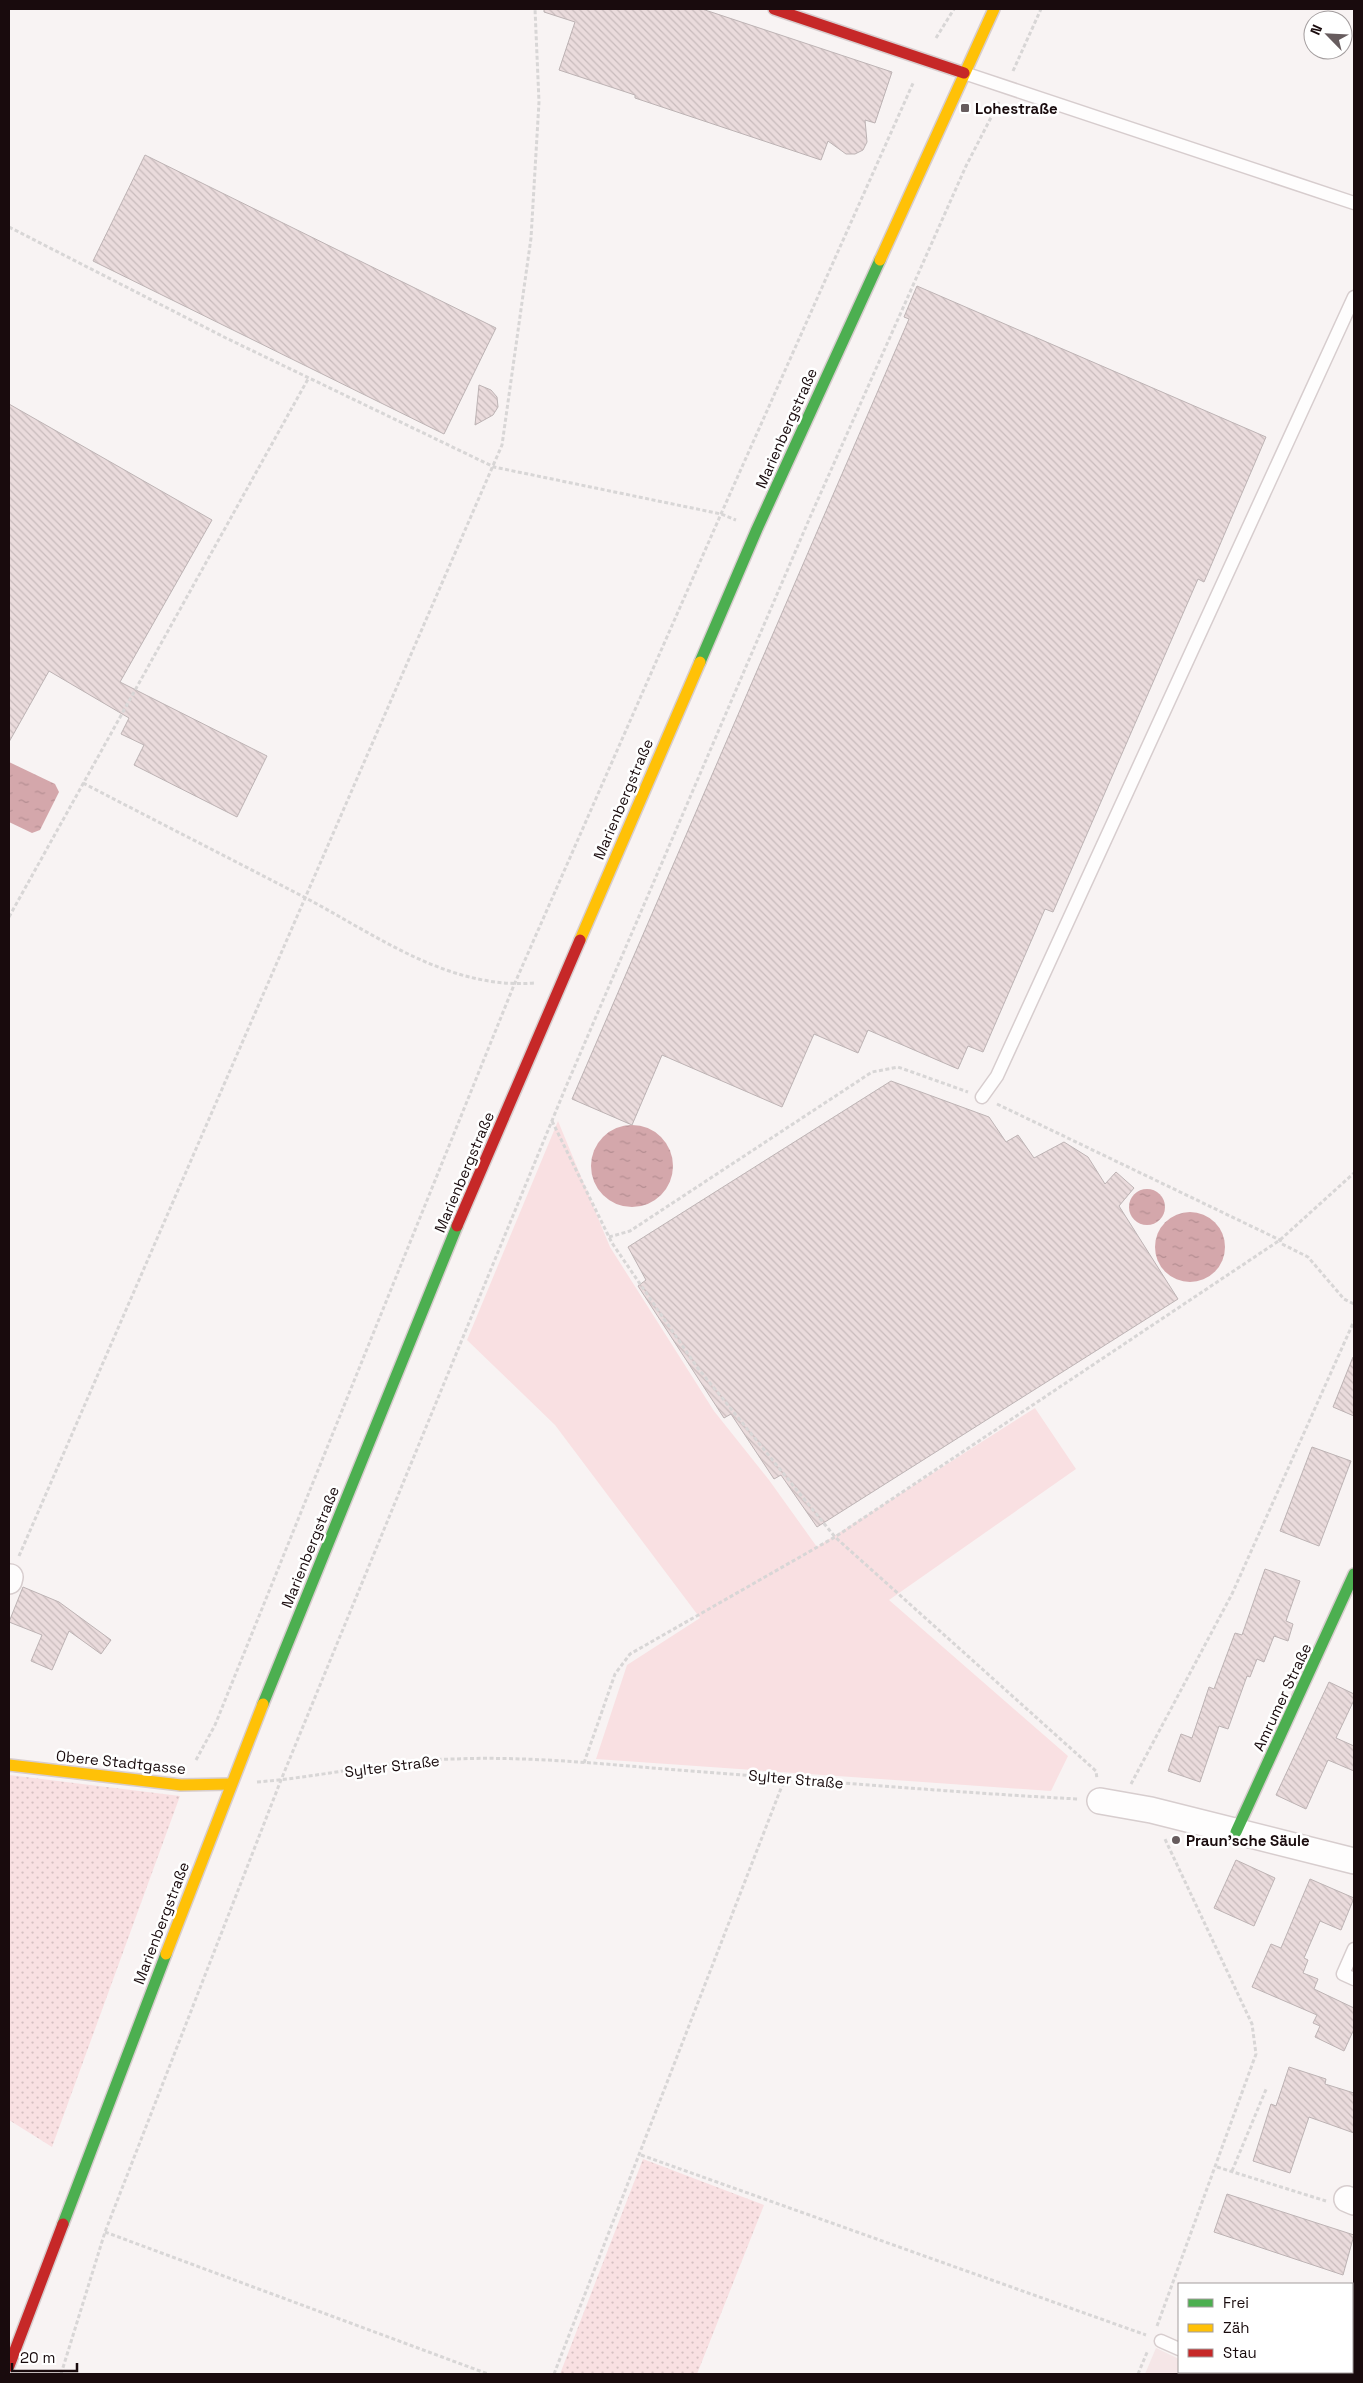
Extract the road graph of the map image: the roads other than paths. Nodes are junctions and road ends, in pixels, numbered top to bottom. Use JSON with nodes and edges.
{"nodes":[{"id":1,"x":774,"y":9,"type":"edge"},
{"id":2,"x":994,"y":9,"type":"edge"},
{"id":3,"x":964,"y":73,"type":"junction"},
{"id":4,"x":1354,"y":203,"type":"edge"},
{"id":5,"x":1354,"y":297,"type":"edge"},
{"id":6,"x":982,"y":1097,"type":"road end"},
{"id":7,"x":1354,"y":1574,"type":"edge"},
{"id":8,"x":9,"y":1765,"type":"edge"},
{"id":9,"x":231,"y":1784,"type":"junction"},
{"id":10,"x":1100,"y":1801,"type":"road end"},
{"id":11,"x":1236,"y":1832,"type":"junction"},
{"id":12,"x":1354,"y":1861,"type":"edge"},
{"id":13,"x":1354,"y":1949,"type":"edge"},
{"id":14,"x":1354,"y":1978,"type":"edge"},
{"id":15,"x":1155,"y":2341,"type":"road end"},
{"id":16,"x":1178,"y":2348,"type":"edge"},
{"id":17,"x":9,"y":2366,"type":"edge"}],
"edges":[{"from":1,"to":3,"type":"main road"},
{"from":2,"to":3,"type":"main road","name":"Marienbergstraße"},
{"from":3,"to":4,"type":"lane"},
{"from":3,"to":9,"type":"main road","name":"Marienbergstraße"},
{"from":5,"to":6,"type":"lane"},
{"from":7,"to":11,"type":"main road","name":"Amrumer Straße"},
{"from":8,"to":9,"type":"main road","name":"Obere Stadtgasse"},
{"from":9,"to":17,"type":"main road","name":"Marienbergstraße"},
{"from":10,"to":11,"type":"street"},
{"from":11,"to":12,"type":"street"},
{"from":13,"to":14,"type":"lane"},
{"from":15,"to":16,"type":"lane"}]}
